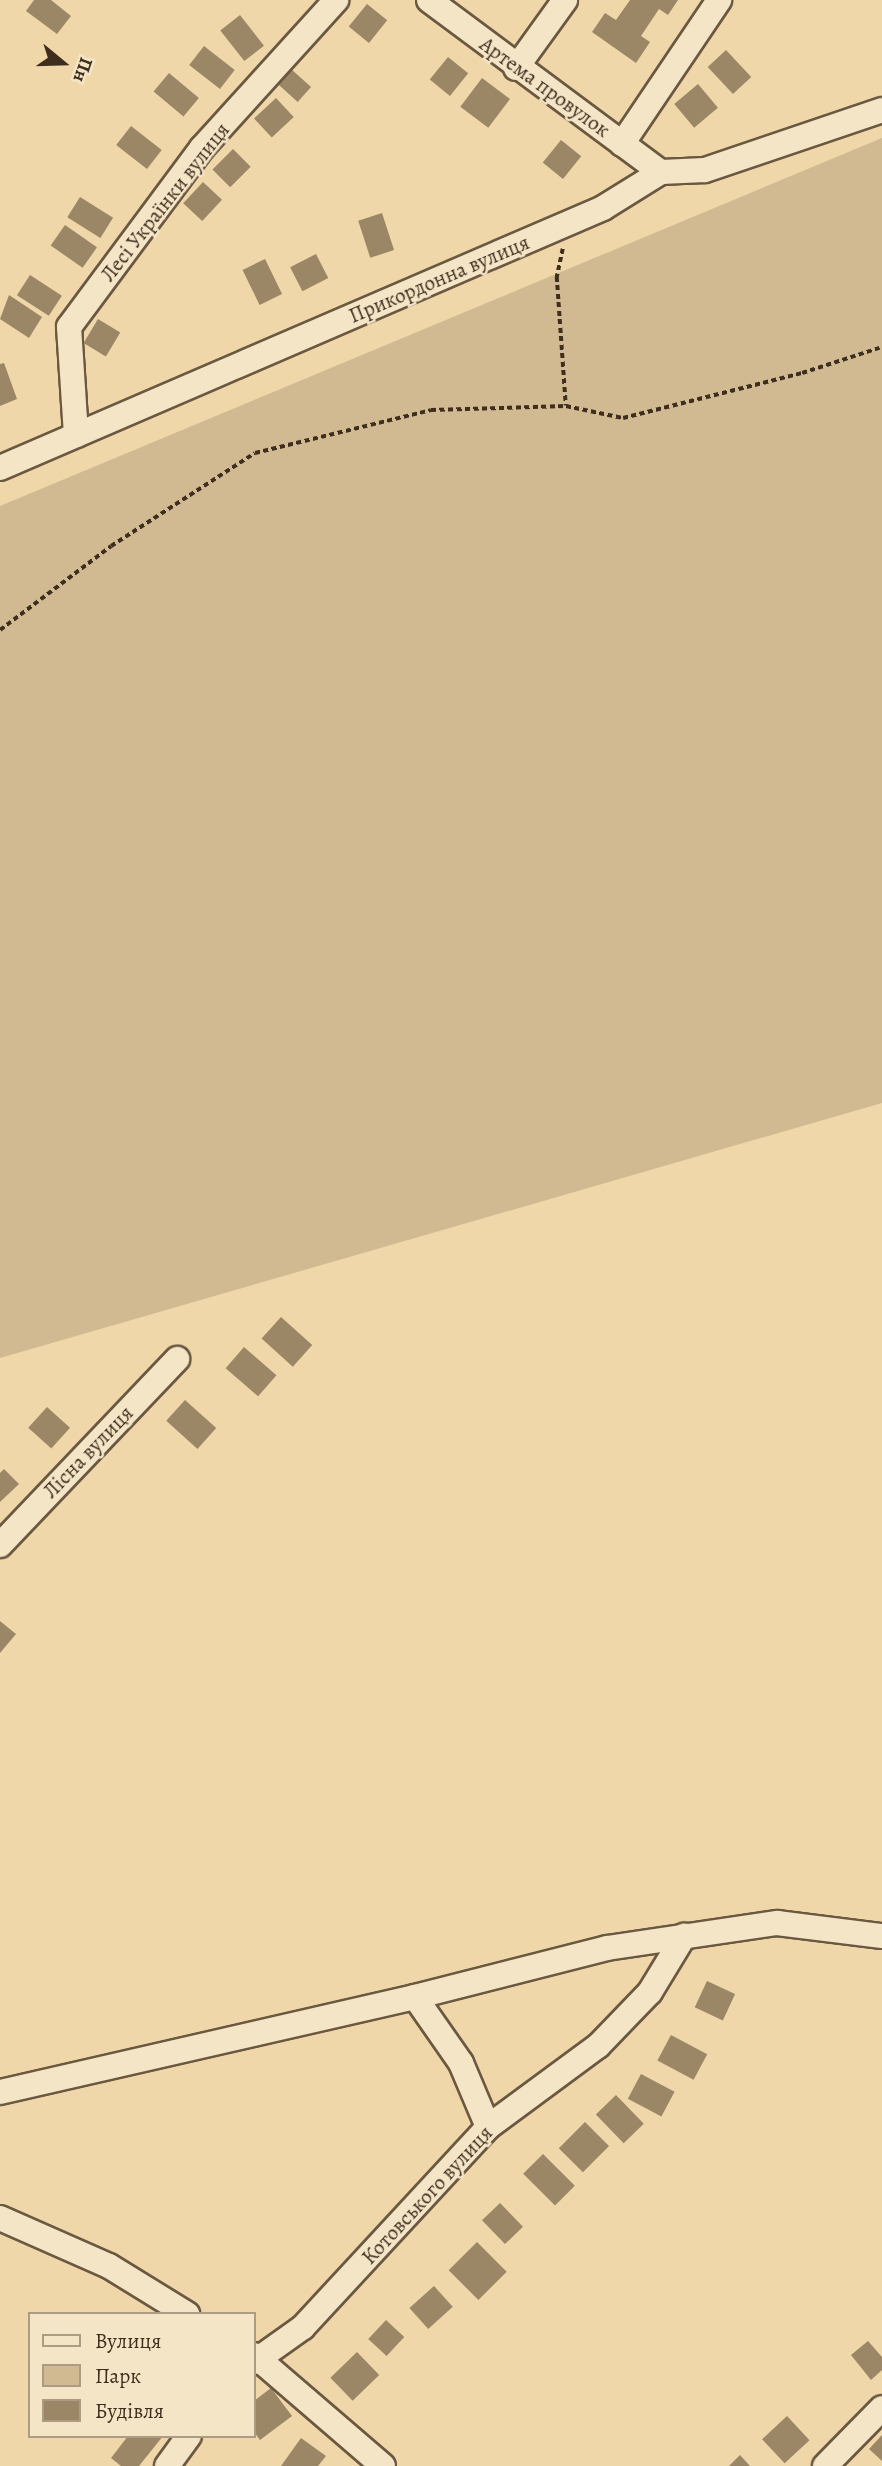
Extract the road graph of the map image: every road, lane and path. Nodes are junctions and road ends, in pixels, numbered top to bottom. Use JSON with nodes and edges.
{"nodes":[{"id":1,"x":336,"y":0,"type":"edge"},
{"id":2,"x":429,"y":0,"type":"edge"},
{"id":3,"x":565,"y":0,"type":"edge"},
{"id":4,"x":719,"y":1,"type":"edge"},
{"id":5,"x":516,"y":68,"type":"junction"},
{"id":6,"x":882,"y":110,"type":"edge"},
{"id":7,"x":622,"y":144,"type":"junction"},
{"id":8,"x":661,"y":172,"type":"junction"},
{"id":9,"x":570,"y":222,"type":"junction"},
{"id":10,"x":882,"y":347,"type":"edge"},
{"id":11,"x":566,"y":406,"type":"junction"},
{"id":12,"x":76,"y":435,"type":"junction"},
{"id":13,"x":0,"y":468,"type":"edge"},
{"id":14,"x":0,"y":629,"type":"edge"},
{"id":15,"x":177,"y":1359,"type":"dead end"},
{"id":16,"x":0,"y":1545,"type":"edge"},
{"id":17,"x":684,"y":1936,"type":"junction"},
{"id":18,"x":882,"y":1936,"type":"edge"},
{"id":19,"x":415,"y":1997,"type":"junction"},
{"id":20,"x":0,"y":2092,"type":"edge"},
{"id":21,"x":488,"y":2127,"type":"junction"},
{"id":22,"x":0,"y":2218,"type":"edge"},
{"id":23,"x":184,"y":2312,"type":"edge"},
{"id":24,"x":256,"y":2357,"type":"edge"},
{"id":25,"x":256,"y":2359,"type":"edge"},
{"id":26,"x":882,"y":2408,"type":"edge"},
{"id":27,"x":188,"y":2438,"type":"edge"},
{"id":28,"x":167,"y":2466,"type":"edge"},
{"id":29,"x":383,"y":2466,"type":"edge"},
{"id":30,"x":825,"y":2466,"type":"edge"}],
"edges":[{"from":1,"to":12,"type":"street","name":"Лесі Українки вулиця"},
{"from":2,"to":5,"type":"street","name":"Артема провулок"},
{"from":3,"to":5,"type":"street"},
{"from":4,"to":7,"type":"street"},
{"from":5,"to":7,"type":"street","name":"Артема провулок"},
{"from":6,"to":8,"type":"street","name":"Прикордонна вулиця"},
{"from":7,"to":8,"type":"street","name":"Артема провулок"},
{"from":8,"to":9,"type":"street","name":"Прикордонна вулиця"},
{"from":9,"to":11,"type":"path"},
{"from":9,"to":12,"type":"street","name":"Прикордонна вулиця"},
{"from":10,"to":11,"type":"path"},
{"from":11,"to":14,"type":"path"},
{"from":12,"to":13,"type":"street","name":"Прикордонна вулиця"},
{"from":15,"to":16,"type":"street","name":"Лісна вулиця"},
{"from":17,"to":18,"type":"street"},
{"from":17,"to":19,"type":"street"},
{"from":17,"to":21,"type":"street","name":"Котовського вулиця"},
{"from":19,"to":20,"type":"street"},
{"from":19,"to":21,"type":"street"},
{"from":21,"to":24,"type":"street","name":"Котовського вулиця"},
{"from":22,"to":23,"type":"street"},
{"from":25,"to":29,"type":"street"},
{"from":26,"to":30,"type":"street"},
{"from":27,"to":28,"type":"street"}]}
